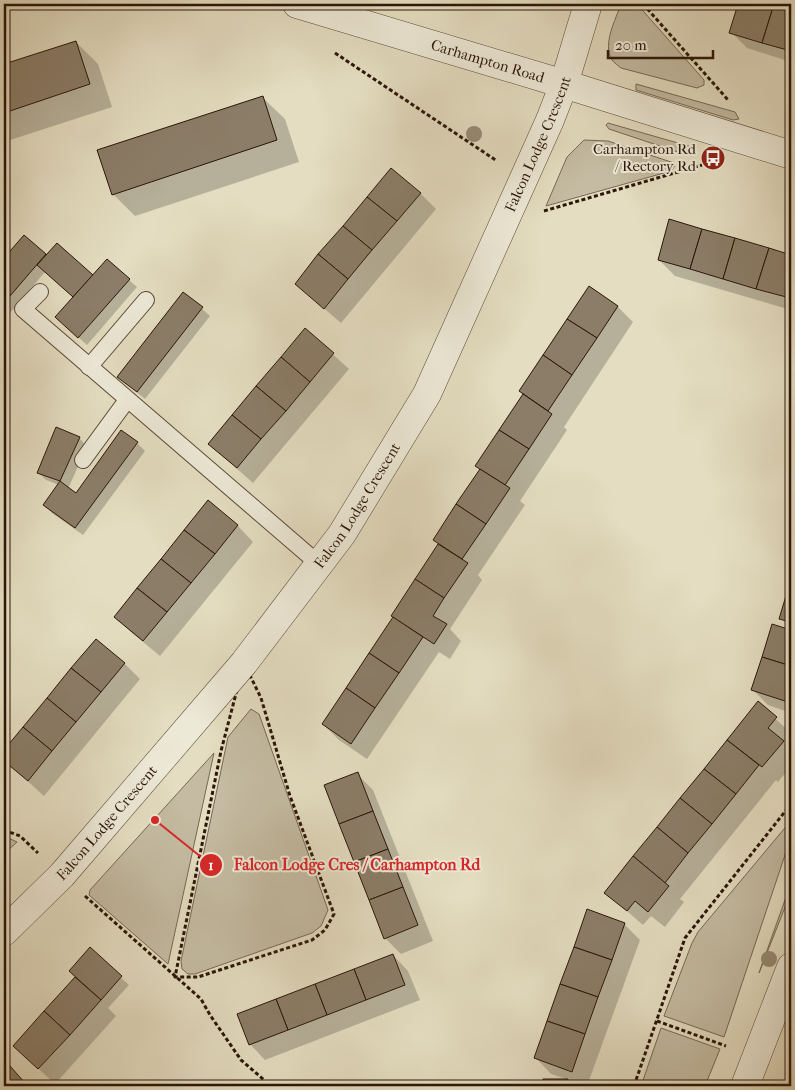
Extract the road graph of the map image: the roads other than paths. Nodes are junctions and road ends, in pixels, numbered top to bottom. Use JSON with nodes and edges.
{"nodes":[{"id":1,"x":297,"y":4,"type":"edge"},
{"id":2,"x":588,"y":4,"type":"edge"},
{"id":3,"x":564,"y":84,"type":"junction"},
{"id":4,"x":791,"y":156,"type":"edge"},
{"id":5,"x":40,"y":292,"type":"dead end"},
{"id":6,"x":146,"y":300,"type":"dead end"},
{"id":7,"x":89,"y":367,"type":"junction"},
{"id":8,"x":126,"y":400,"type":"junction"},
{"id":9,"x":83,"y":460,"type":"dead end"},
{"id":10,"x":320,"y":565,"type":"junction"},
{"id":11,"x":4,"y":932,"type":"edge"},
{"id":12,"x":791,"y":967,"type":"edge"},
{"id":13,"x":745,"y":1086,"type":"edge"}],
"edges":[{"from":1,"to":3,"type":"street","name":"Carhampton Road"},
{"from":2,"to":3,"type":"street","name":"Falcon Lodge Crescent"},
{"from":3,"to":4,"type":"street","name":"Carhampton Road"},
{"from":3,"to":10,"type":"street","name":"Falcon Lodge Crescent"},
{"from":5,"to":7,"type":"lane"},
{"from":6,"to":7,"type":"lane"},
{"from":7,"to":8,"type":"lane"},
{"from":8,"to":9,"type":"lane"},
{"from":8,"to":10,"type":"lane"},
{"from":10,"to":11,"type":"street","name":"Falcon Lodge Crescent"},
{"from":12,"to":13,"type":"street"}]}
